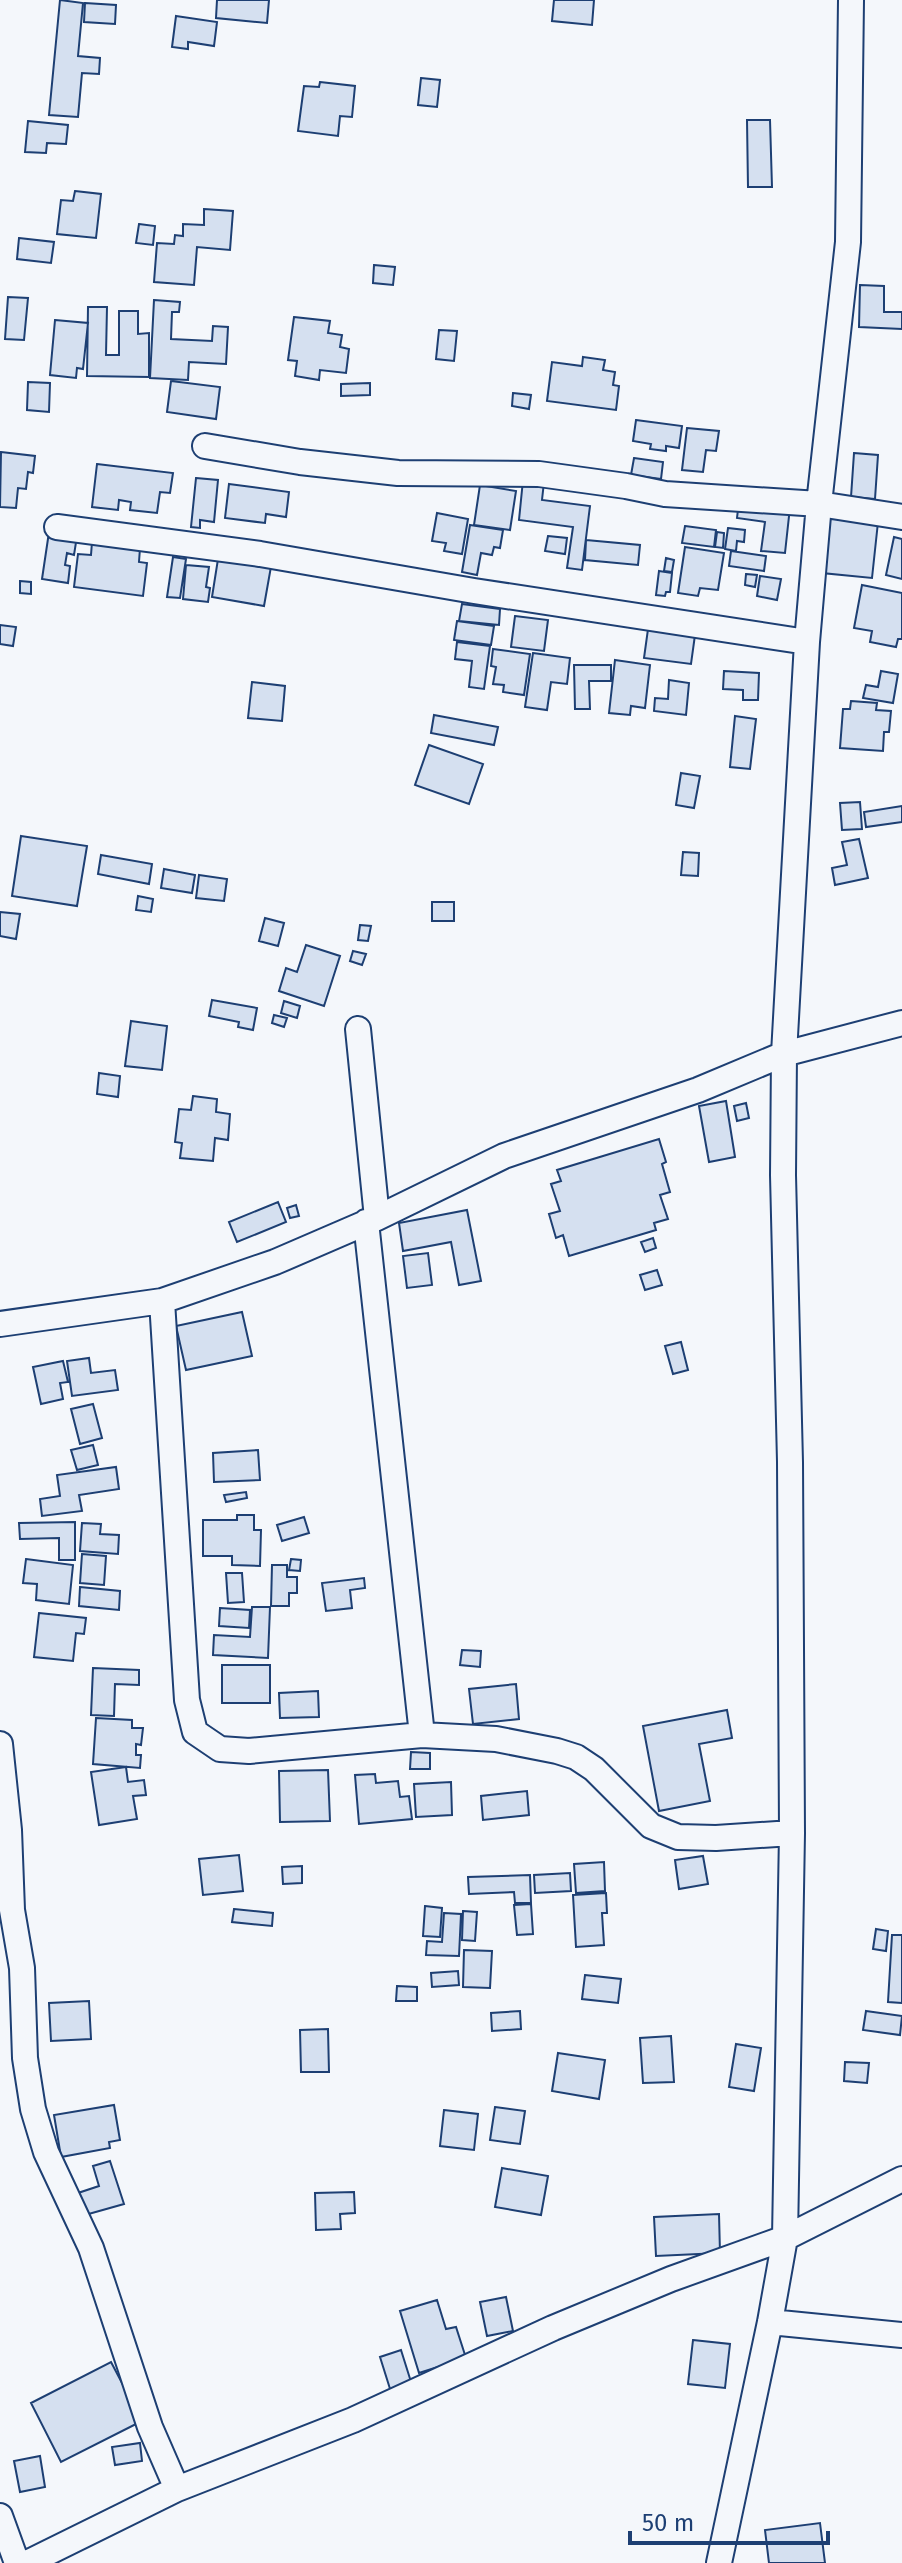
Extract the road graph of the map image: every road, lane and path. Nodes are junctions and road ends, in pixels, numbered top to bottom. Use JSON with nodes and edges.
{"nodes":[{"id":1,"x":851,"y":0,"type":"edge"},
{"id":2,"x":205,"y":446,"type":"dead end"},
{"id":3,"x":819,"y":504,"type":"junction"},
{"id":4,"x":902,"y":517,"type":"edge"},
{"id":5,"x":57,"y":527,"type":"dead end"},
{"id":6,"x":807,"y":642,"type":"junction"},
{"id":7,"x":902,"y":1023,"type":"edge"},
{"id":8,"x":358,"y":1029,"type":"dead end"},
{"id":9,"x":784,"y":1054,"type":"junction"},
{"id":10,"x":371,"y":1220,"type":"junction"},
{"id":11,"x":162,"y":1301,"type":"junction"},
{"id":12,"x":0,"y":1324,"type":"edge"},
{"id":13,"x":422,"y":1735,"type":"junction"},
{"id":14,"x":0,"y":1744,"type":"edge"},
{"id":15,"x":792,"y":1833,"type":"junction"},
{"id":16,"x":902,"y":2179,"type":"edge"},
{"id":17,"x":785,"y":2238,"type":"junction"},
{"id":18,"x":770,"y":2322,"type":"junction"},
{"id":19,"x":902,"y":2335,"type":"edge"},
{"id":20,"x":177,"y":2489,"type":"junction"},
{"id":21,"x":0,"y":2516,"type":"edge"},
{"id":22,"x":40,"y":2560,"type":"edge"},
{"id":23,"x":17,"y":2563,"type":"edge"},
{"id":24,"x":719,"y":2563,"type":"edge"}],
"edges":[{"from":1,"to":3,"type":"street"},
{"from":2,"to":3,"type":"street"},
{"from":3,"to":4,"type":"street"},
{"from":3,"to":6,"type":"street"},
{"from":5,"to":6,"type":"street"},
{"from":6,"to":9,"type":"street"},
{"from":7,"to":9,"type":"street"},
{"from":8,"to":10,"type":"street"},
{"from":9,"to":10,"type":"street"},
{"from":9,"to":15,"type":"street"},
{"from":10,"to":11,"type":"street"},
{"from":10,"to":13,"type":"street"},
{"from":11,"to":12,"type":"street"},
{"from":11,"to":13,"type":"street"},
{"from":13,"to":15,"type":"street"},
{"from":14,"to":20,"type":"street"},
{"from":15,"to":17,"type":"street"},
{"from":16,"to":17,"type":"street"},
{"from":17,"to":18,"type":"street"},
{"from":17,"to":20,"type":"street"},
{"from":18,"to":19,"type":"street"},
{"from":18,"to":24,"type":"street"},
{"from":20,"to":22,"type":"street"},
{"from":21,"to":23,"type":"street"}]}
